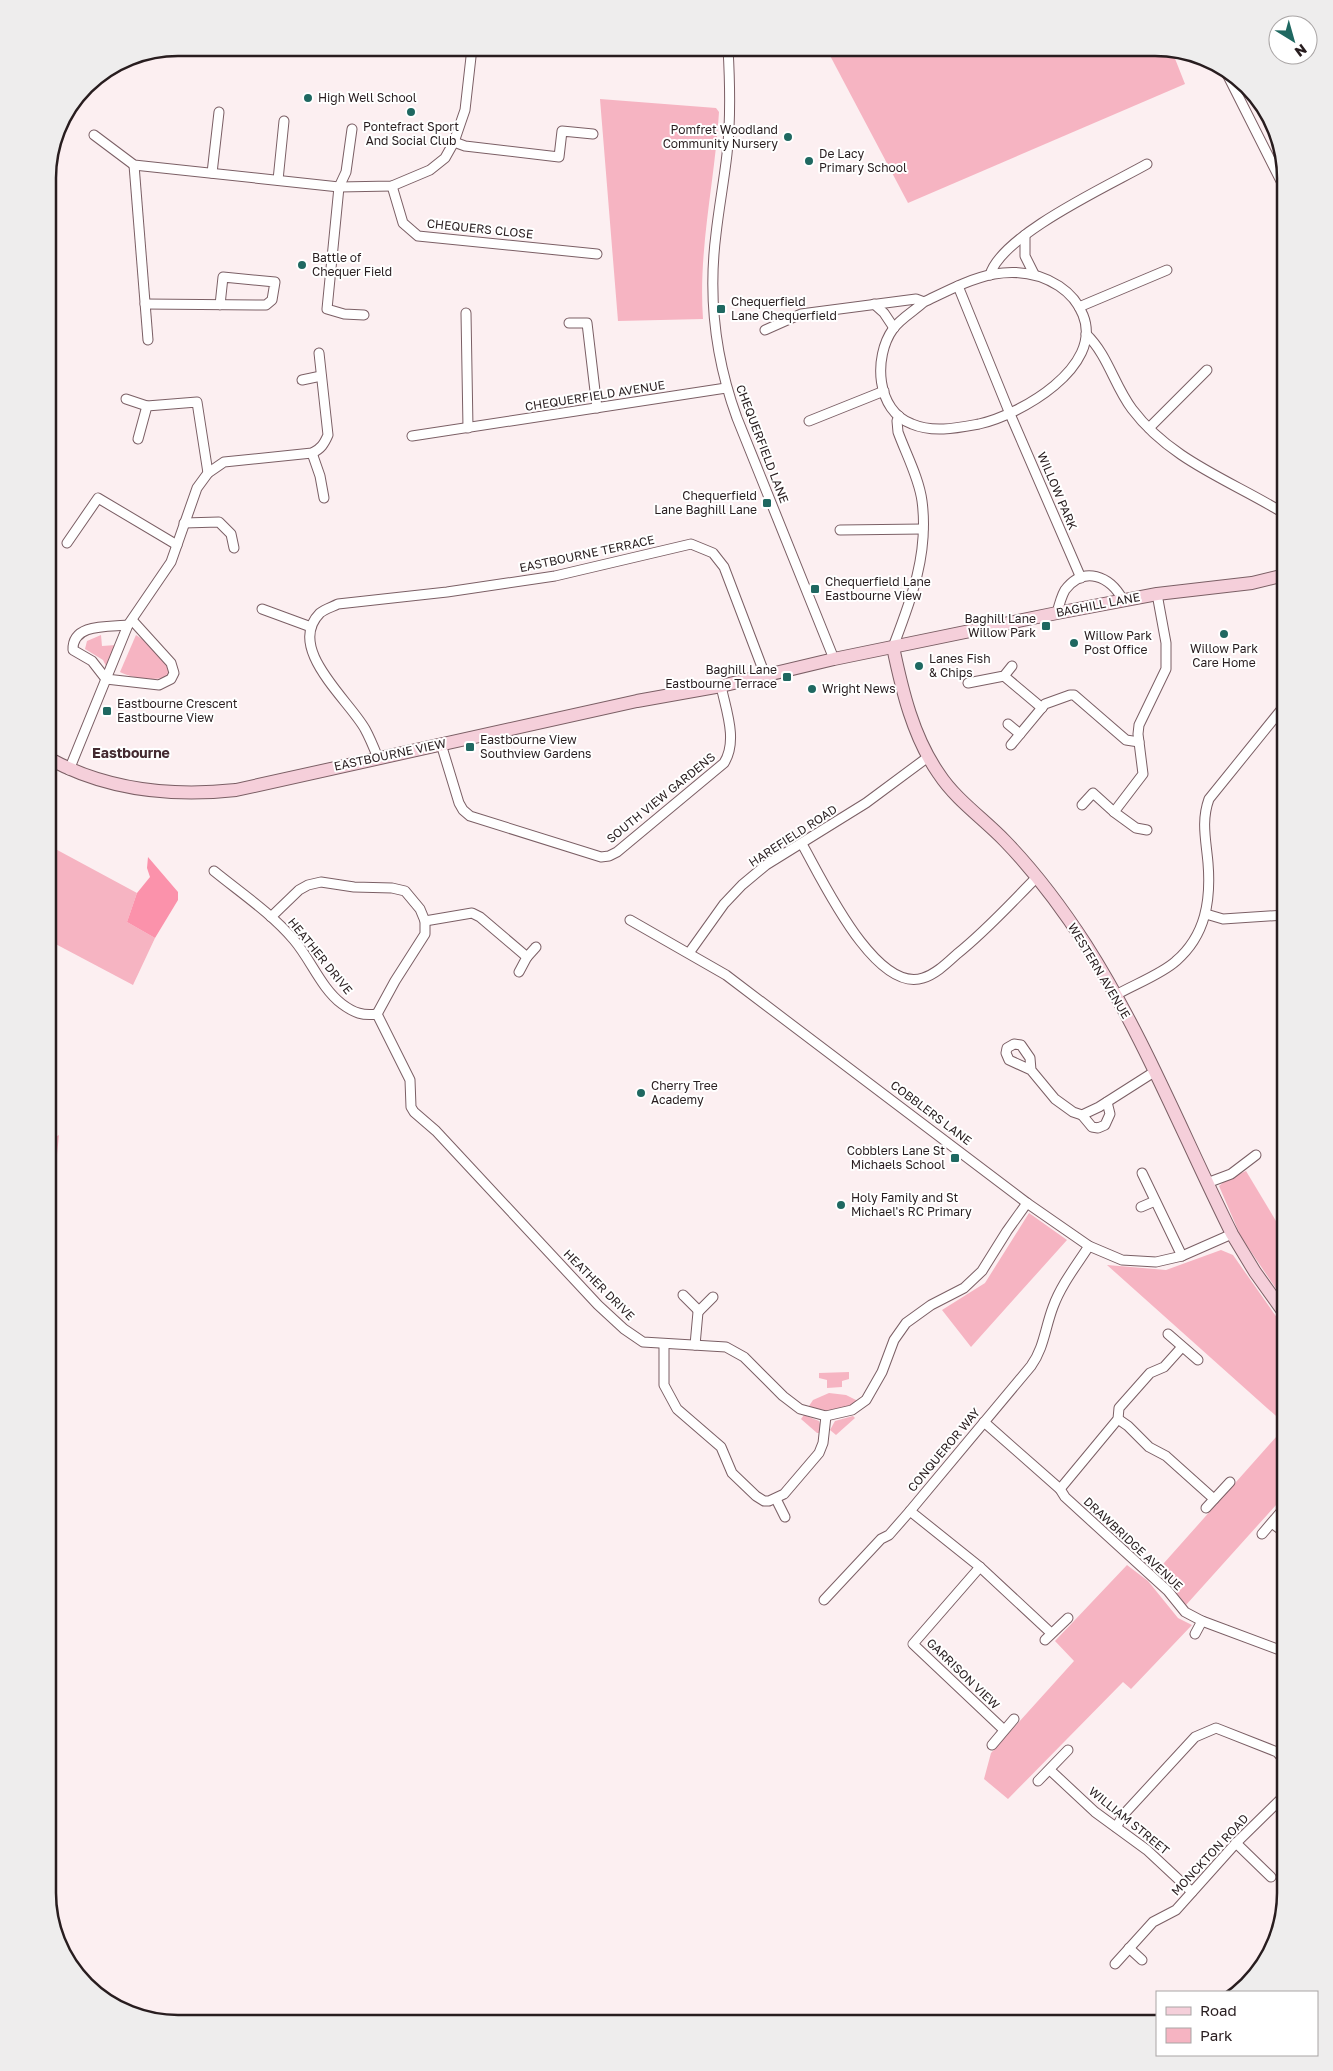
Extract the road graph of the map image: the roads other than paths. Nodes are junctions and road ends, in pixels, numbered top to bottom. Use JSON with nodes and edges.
{"nodes":[{"id":1,"x":471,"y":57,"type":"edge"},
{"id":2,"x":728,"y":57,"type":"edge"},
{"id":3,"x":1236,"y":88,"type":"edge"},
{"id":4,"x":219,"y":112,"type":"dead end"},
{"id":5,"x":284,"y":121,"type":"dead end"},
{"id":6,"x":352,"y":129,"type":"dead end"},
{"id":7,"x":593,"y":134,"type":"dead end"},
{"id":8,"x":94,"y":135,"type":"dead end"},
{"id":9,"x":454,"y":142,"type":"junction"},
{"id":10,"x":1147,"y":164,"type":"dead end"},
{"id":11,"x":134,"y":165,"type":"junction"},
{"id":12,"x":1276,"y":169,"type":"edge"},
{"id":13,"x":212,"y":173,"type":"junction"},
{"id":14,"x":278,"y":180,"type":"junction"},
{"id":15,"x":392,"y":186,"type":"junction"},
{"id":16,"x":339,"y":187,"type":"junction"},
{"id":17,"x":1025,"y":236,"type":"junction"},
{"id":18,"x":597,"y":254,"type":"dead end"},
{"id":19,"x":1167,"y":270,"type":"dead end"},
{"id":20,"x":1034,"y":274,"type":"junction"},
{"id":21,"x":990,"y":275,"type":"junction"},
{"id":22,"x":958,"y":286,"type":"junction"},
{"id":23,"x":924,"y":302,"type":"junction"},
{"id":24,"x":145,"y":304,"type":"junction"},
{"id":25,"x":874,"y":304,"type":"junction"},
{"id":26,"x":220,"y":305,"type":"junction"},
{"id":27,"x":1080,"y":307,"type":"junction"},
{"id":28,"x":466,"y":313,"type":"dead end"},
{"id":29,"x":364,"y":315,"type":"dead end"},
{"id":30,"x":570,"y":324,"type":"dead end"},
{"id":31,"x":894,"y":328,"type":"junction"},
{"id":32,"x":766,"y":330,"type":"dead end"},
{"id":33,"x":1086,"y":334,"type":"junction"},
{"id":34,"x":148,"y":340,"type":"dead end"},
{"id":35,"x":319,"y":353,"type":"dead end"},
{"id":36,"x":1207,"y":370,"type":"dead end"},
{"id":37,"x":321,"y":376,"type":"junction"},
{"id":38,"x":302,"y":380,"type":"dead end"},
{"id":39,"x":726,"y":388,"type":"junction"},
{"id":40,"x":884,"y":391,"type":"junction"},
{"id":41,"x":126,"y":399,"type":"dead end"},
{"id":42,"x":147,"y":406,"type":"junction"},
{"id":43,"x":597,"y":408,"type":"junction"},
{"id":44,"x":1010,"y":414,"type":"junction"},
{"id":45,"x":899,"y":416,"type":"junction"},
{"id":46,"x":809,"y":421,"type":"dead end"},
{"id":47,"x":468,"y":428,"type":"junction"},
{"id":48,"x":1149,"y":428,"type":"junction"},
{"id":49,"x":412,"y":436,"type":"dead end"},
{"id":50,"x":138,"y":439,"type":"dead end"},
{"id":51,"x":312,"y":454,"type":"junction"},
{"id":52,"x":208,"y":473,"type":"junction"},
{"id":53,"x":324,"y":498,"type":"dead end"},
{"id":54,"x":1277,"y":509,"type":"edge"},
{"id":55,"x":184,"y":523,"type":"junction"},
{"id":56,"x":923,"y":529,"type":"junction"},
{"id":57,"x":840,"y":530,"type":"dead end"},
{"id":58,"x":67,"y":543,"type":"dead end"},
{"id":59,"x":177,"y":545,"type":"junction"},
{"id":60,"x":234,"y":548,"type":"dead end"},
{"id":61,"x":1277,"y":577,"type":"edge"},
{"id":62,"x":1081,"y":578,"type":"junction"},
{"id":63,"x":1156,"y":594,"type":"junction"},
{"id":64,"x":1123,"y":600,"type":"junction"},
{"id":65,"x":262,"y":609,"type":"dead end"},
{"id":66,"x":1057,"y":612,"type":"junction"},
{"id":67,"x":130,"y":622,"type":"junction"},
{"id":68,"x":311,"y":627,"type":"junction"},
{"id":69,"x":893,"y":647,"type":"junction"},
{"id":70,"x":834,"y":660,"type":"junction"},
{"id":71,"x":1012,"y":666,"type":"dead end"},
{"id":72,"x":765,"y":675,"type":"junction"},
{"id":73,"x":1004,"y":676,"type":"junction"},
{"id":74,"x":106,"y":679,"type":"junction"},
{"id":75,"x":968,"y":683,"type":"dead end"},
{"id":76,"x":721,"y":686,"type":"junction"},
{"id":77,"x":1042,"y":708,"type":"junction"},
{"id":78,"x":1277,"y":716,"type":"edge"},
{"id":79,"x":1008,"y":724,"type":"dead end"},
{"id":80,"x":1020,"y":734,"type":"junction"},
{"id":81,"x":1140,"y":742,"type":"junction"},
{"id":82,"x":441,"y":744,"type":"junction"},
{"id":83,"x":1011,"y":745,"type":"dead end"},
{"id":84,"x":928,"y":757,"type":"junction"},
{"id":85,"x":378,"y":758,"type":"junction"},
{"id":86,"x":57,"y":763,"type":"edge"},
{"id":87,"x":69,"y":770,"type":"junction"},
{"id":88,"x":1082,"y":805,"type":"dead end"},
{"id":89,"x":1114,"y":812,"type":"junction"},
{"id":90,"x":1147,"y":830,"type":"dead end"},
{"id":91,"x":802,"y":844,"type":"junction"},
{"id":92,"x":214,"y":870,"type":"dead end"},
{"id":93,"x":1037,"y":877,"type":"junction"},
{"id":94,"x":1206,"y":914,"type":"junction"},
{"id":95,"x":1277,"y":916,"type":"edge"},
{"id":96,"x":271,"y":917,"type":"junction"},
{"id":97,"x":630,"y":920,"type":"dead end"},
{"id":98,"x":425,"y":921,"type":"junction"},
{"id":99,"x":536,"y":947,"type":"dead end"},
{"id":100,"x":689,"y":953,"type":"junction"},
{"id":101,"x":527,"y":957,"type":"junction"},
{"id":102,"x":519,"y":972,"type":"dead end"},
{"id":103,"x":1116,"y":994,"type":"junction"},
{"id":104,"x":378,"y":1014,"type":"junction"},
{"id":105,"x":1031,"y":1070,"type":"dead end"},
{"id":106,"x":1154,"y":1072,"type":"junction"},
{"id":107,"x":1107,"y":1102,"type":"junction"},
{"id":108,"x":1082,"y":1115,"type":"junction"},
{"id":109,"x":1256,"y":1155,"type":"dead end"},
{"id":110,"x":1142,"y":1173,"type":"dead end"},
{"id":111,"x":1207,"y":1184,"type":"junction"},
{"id":112,"x":1155,"y":1201,"type":"junction"},
{"id":113,"x":1027,"y":1203,"type":"junction"},
{"id":114,"x":1141,"y":1207,"type":"dead end"},
{"id":115,"x":1232,"y":1234,"type":"junction"},
{"id":116,"x":1088,"y":1246,"type":"junction"},
{"id":117,"x":1182,"y":1256,"type":"junction"},
{"id":118,"x":683,"y":1295,"type":"dead end"},
{"id":119,"x":713,"y":1298,"type":"dead end"},
{"id":120,"x":1277,"y":1302,"type":"edge"},
{"id":121,"x":700,"y":1311,"type":"junction"},
{"id":122,"x":1168,"y":1334,"type":"dead end"},
{"id":123,"x":664,"y":1345,"type":"junction"},
{"id":124,"x":695,"y":1345,"type":"junction"},
{"id":125,"x":1182,"y":1346,"type":"junction"},
{"id":126,"x":1198,"y":1360,"type":"dead end"},
{"id":127,"x":826,"y":1416,"type":"junction"},
{"id":128,"x":1118,"y":1419,"type":"junction"},
{"id":129,"x":984,"y":1422,"type":"junction"},
{"id":130,"x":1230,"y":1482,"type":"dead end"},
{"id":131,"x":1060,"y":1489,"type":"junction"},
{"id":132,"x":776,"y":1499,"type":"junction"},
{"id":133,"x":1214,"y":1499,"type":"junction"},
{"id":134,"x":1206,"y":1508,"type":"dead end"},
{"id":135,"x":910,"y":1511,"type":"junction"},
{"id":136,"x":784,"y":1517,"type":"dead end"},
{"id":137,"x":1277,"y":1517,"type":"edge"},
{"id":138,"x":1272,"y":1523,"type":"junction"},
{"id":139,"x":1277,"y":1527,"type":"edge"},
{"id":140,"x":1262,"y":1534,"type":"dead end"},
{"id":141,"x":980,"y":1567,"type":"junction"},
{"id":142,"x":824,"y":1600,"type":"dead end"},
{"id":143,"x":1068,"y":1618,"type":"dead end"},
{"id":144,"x":1202,"y":1621,"type":"junction"},
{"id":145,"x":1051,"y":1633,"type":"junction"},
{"id":146,"x":1195,"y":1634,"type":"dead end"},
{"id":147,"x":1045,"y":1640,"type":"dead end"},
{"id":148,"x":1277,"y":1649,"type":"edge"},
{"id":149,"x":1014,"y":1719,"type":"dead end"},
{"id":150,"x":1004,"y":1730,"type":"junction"},
{"id":151,"x":992,"y":1745,"type":"dead end"},
{"id":152,"x":1068,"y":1750,"type":"dead end"},
{"id":153,"x":1277,"y":1752,"type":"edge"},
{"id":154,"x":1050,"y":1770,"type":"junction"},
{"id":155,"x":1038,"y":1781,"type":"dead end"},
{"id":156,"x":1277,"y":1803,"type":"edge"},
{"id":157,"x":1116,"y":1827,"type":"junction"},
{"id":158,"x":1236,"y":1843,"type":"junction"},
{"id":159,"x":1272,"y":1877,"type":"dead end"},
{"id":160,"x":1192,"y":1892,"type":"junction"},
{"id":161,"x":1129,"y":1948,"type":"junction"},
{"id":162,"x":1142,"y":1960,"type":"dead end"},
{"id":163,"x":1115,"y":1964,"type":"dead end"}],
"edges":[{"from":1,"to":9,"type":"street"},
{"from":2,"to":39,"type":"street","name":"CHEQUERFIELD LANE"},
{"from":3,"to":12,"type":"street"},
{"from":4,"to":13,"type":"street"},
{"from":5,"to":14,"type":"street"},
{"from":6,"to":16,"type":"street"},
{"from":7,"to":9,"type":"street"},
{"from":8,"to":11,"type":"street"},
{"from":9,"to":15,"type":"street"},
{"from":10,"to":17,"type":"street"},
{"from":11,"to":13,"type":"street"},
{"from":11,"to":24,"type":"street"},
{"from":13,"to":14,"type":"street"},
{"from":14,"to":16,"type":"street"},
{"from":15,"to":16,"type":"street"},
{"from":15,"to":18,"type":"street","name":"CHEQUERS CLOSE"},
{"from":16,"to":29,"type":"street"},
{"from":17,"to":20,"type":"street"},
{"from":17,"to":21,"type":"street"},
{"from":19,"to":27,"type":"street"},
{"from":20,"to":21,"type":"street"},
{"from":20,"to":27,"type":"street"},
{"from":21,"to":22,"type":"street"},
{"from":22,"to":23,"type":"street"},
{"from":22,"to":44,"type":"street","name":"WILLOW PARK"},
{"from":23,"to":25,"type":"street"},
{"from":23,"to":31,"type":"street"},
{"from":24,"to":26,"type":"street"},
{"from":24,"to":34,"type":"street"},
{"from":25,"to":31,"type":"street"},
{"from":25,"to":32,"type":"street"},
{"from":26,"to":26,"type":"street"},
{"from":27,"to":33,"type":"street"},
{"from":28,"to":47,"type":"street"},
{"from":30,"to":43,"type":"street"},
{"from":31,"to":40,"type":"street"},
{"from":33,"to":44,"type":"street"},
{"from":33,"to":48,"type":"street"},
{"from":35,"to":37,"type":"street"},
{"from":36,"to":48,"type":"street"},
{"from":37,"to":38,"type":"street"},
{"from":37,"to":51,"type":"street"},
{"from":39,"to":43,"type":"street","name":"CHEQUERFIELD AVENUE"},
{"from":39,"to":70,"type":"street","name":"CHEQUERFIELD LANE"},
{"from":40,"to":45,"type":"street"},
{"from":40,"to":46,"type":"street"},
{"from":41,"to":42,"type":"street"},
{"from":42,"to":50,"type":"street"},
{"from":42,"to":52,"type":"street"},
{"from":43,"to":47,"type":"street","name":"CHEQUERFIELD AVENUE"},
{"from":44,"to":45,"type":"street"},
{"from":44,"to":62,"type":"street","name":"WILLOW PARK"},
{"from":45,"to":56,"type":"street"},
{"from":47,"to":49,"type":"street","name":"CHEQUERFIELD AVENUE"},
{"from":48,"to":54,"type":"street"},
{"from":51,"to":52,"type":"street"},
{"from":51,"to":53,"type":"street"},
{"from":52,"to":55,"type":"street"},
{"from":55,"to":59,"type":"street"},
{"from":55,"to":60,"type":"street"},
{"from":56,"to":57,"type":"street"},
{"from":56,"to":69,"type":"street"},
{"from":58,"to":59,"type":"street"},
{"from":59,"to":67,"type":"street"},
{"from":61,"to":63,"type":"street","name":"BAGHILL LANE"},
{"from":62,"to":64,"type":"street"},
{"from":62,"to":66,"type":"street"},
{"from":63,"to":64,"type":"street","name":"BAGHILL LANE"},
{"from":63,"to":81,"type":"street"},
{"from":64,"to":66,"type":"street","name":"BAGHILL LANE"},
{"from":65,"to":68,"type":"street"},
{"from":66,"to":69,"type":"street","name":"BAGHILL LANE"},
{"from":67,"to":74,"type":"street"},
{"from":67,"to":74,"type":"street"},
{"from":67,"to":74,"type":"street"},
{"from":68,"to":72,"type":"street","name":"EASTBOURNE TERRACE"},
{"from":68,"to":85,"type":"street"},
{"from":69,"to":70,"type":"street","name":"BAGHILL LANE"},
{"from":69,"to":84,"type":"street","name":"WESTERN AVENUE"},
{"from":70,"to":72,"type":"street","name":"BAGHILL LANE"},
{"from":71,"to":73,"type":"street"},
{"from":72,"to":76,"type":"street","name":"EASTBOURNE VIEW"},
{"from":73,"to":75,"type":"street"},
{"from":73,"to":77,"type":"street"},
{"from":74,"to":87,"type":"street"},
{"from":76,"to":82,"type":"street","name":"EASTBOURNE VIEW"},
{"from":76,"to":82,"type":"street","name":"SOUTH VIEW GARDENS"},
{"from":77,"to":80,"type":"street"},
{"from":77,"to":81,"type":"street"},
{"from":78,"to":94,"type":"street"},
{"from":79,"to":80,"type":"street"},
{"from":80,"to":83,"type":"street"},
{"from":81,"to":89,"type":"street"},
{"from":82,"to":85,"type":"street","name":"EASTBOURNE VIEW"},
{"from":84,"to":91,"type":"street","name":"HAREFIELD ROAD"},
{"from":84,"to":93,"type":"street","name":"WESTERN AVENUE"},
{"from":85,"to":87,"type":"street","name":"EASTBOURNE VIEW"},
{"from":86,"to":87,"type":"street","name":"EASTBOURNE VIEW"},
{"from":88,"to":89,"type":"street"},
{"from":89,"to":90,"type":"street"},
{"from":91,"to":93,"type":"street"},
{"from":91,"to":100,"type":"street","name":"HAREFIELD ROAD"},
{"from":92,"to":96,"type":"street","name":"HEATHER DRIVE"},
{"from":93,"to":103,"type":"street","name":"WESTERN AVENUE"},
{"from":94,"to":95,"type":"street"},
{"from":94,"to":103,"type":"street"},
{"from":96,"to":98,"type":"street"},
{"from":96,"to":104,"type":"street","name":"HEATHER DRIVE"},
{"from":97,"to":100,"type":"street","name":"COBBLERS LANE"},
{"from":98,"to":101,"type":"street"},
{"from":98,"to":104,"type":"street"},
{"from":99,"to":101,"type":"street"},
{"from":100,"to":113,"type":"street","name":"COBBLERS LANE"},
{"from":101,"to":102,"type":"street"},
{"from":103,"to":106,"type":"street","name":"WESTERN AVENUE"},
{"from":104,"to":123,"type":"street","name":"HEATHER DRIVE"},
{"from":105,"to":108,"type":"street"},
{"from":106,"to":107,"type":"street"},
{"from":106,"to":111,"type":"street","name":"WESTERN AVENUE"},
{"from":107,"to":108,"type":"street"},
{"from":107,"to":108,"type":"street"},
{"from":109,"to":111,"type":"street"},
{"from":110,"to":112,"type":"street"},
{"from":111,"to":115,"type":"street","name":"WESTERN AVENUE"},
{"from":112,"to":114,"type":"street"},
{"from":112,"to":117,"type":"street"},
{"from":113,"to":116,"type":"street","name":"COBBLERS LANE"},
{"from":113,"to":127,"type":"street","name":"HEATHER DRIVE"},
{"from":115,"to":117,"type":"street","name":"COBBLERS LANE"},
{"from":115,"to":120,"type":"street","name":"WESTERN AVENUE"},
{"from":116,"to":117,"type":"street","name":"COBBLERS LANE"},
{"from":116,"to":129,"type":"street","name":"CONQUEROR WAY"},
{"from":118,"to":121,"type":"street"},
{"from":119,"to":121,"type":"street"},
{"from":121,"to":124,"type":"street"},
{"from":122,"to":125,"type":"street"},
{"from":123,"to":124,"type":"street","name":"HEATHER DRIVE"},
{"from":123,"to":132,"type":"street"},
{"from":124,"to":127,"type":"street","name":"HEATHER DRIVE"},
{"from":125,"to":126,"type":"street"},
{"from":125,"to":128,"type":"street"},
{"from":127,"to":132,"type":"street"},
{"from":128,"to":131,"type":"street"},
{"from":128,"to":133,"type":"street"},
{"from":129,"to":131,"type":"street","name":"DRAWBRIDGE AVENUE"},
{"from":129,"to":135,"type":"street","name":"CONQUEROR WAY"},
{"from":130,"to":133,"type":"street"},
{"from":131,"to":144,"type":"street","name":"DRAWBRIDGE AVENUE"},
{"from":132,"to":136,"type":"street"},
{"from":133,"to":134,"type":"street"},
{"from":135,"to":141,"type":"street","name":"CONQUEROR WAY"},
{"from":135,"to":142,"type":"street"},
{"from":137,"to":138,"type":"street"},
{"from":138,"to":139,"type":"street"},
{"from":138,"to":140,"type":"street"},
{"from":141,"to":145,"type":"street","name":"CONQUEROR WAY"},
{"from":141,"to":150,"type":"street","name":"GARRISON VIEW"},
{"from":143,"to":145,"type":"street"},
{"from":144,"to":146,"type":"street"},
{"from":144,"to":148,"type":"street","name":"DRAWBRIDGE AVENUE"},
{"from":145,"to":147,"type":"street"},
{"from":149,"to":150,"type":"street"},
{"from":150,"to":151,"type":"street"},
{"from":152,"to":154,"type":"street"},
{"from":153,"to":157,"type":"street"},
{"from":154,"to":155,"type":"street"},
{"from":154,"to":157,"type":"street","name":"WILLIAM STREET"},
{"from":156,"to":158,"type":"street","name":"MONCKTON ROAD"},
{"from":157,"to":160,"type":"street","name":"WILLIAM STREET"},
{"from":158,"to":159,"type":"street"},
{"from":158,"to":160,"type":"street","name":"MONCKTON ROAD"},
{"from":160,"to":161,"type":"street","name":"MONCKTON ROAD"},
{"from":161,"to":162,"type":"street"},
{"from":161,"to":163,"type":"street","name":"MONCKTON ROAD"}]}
